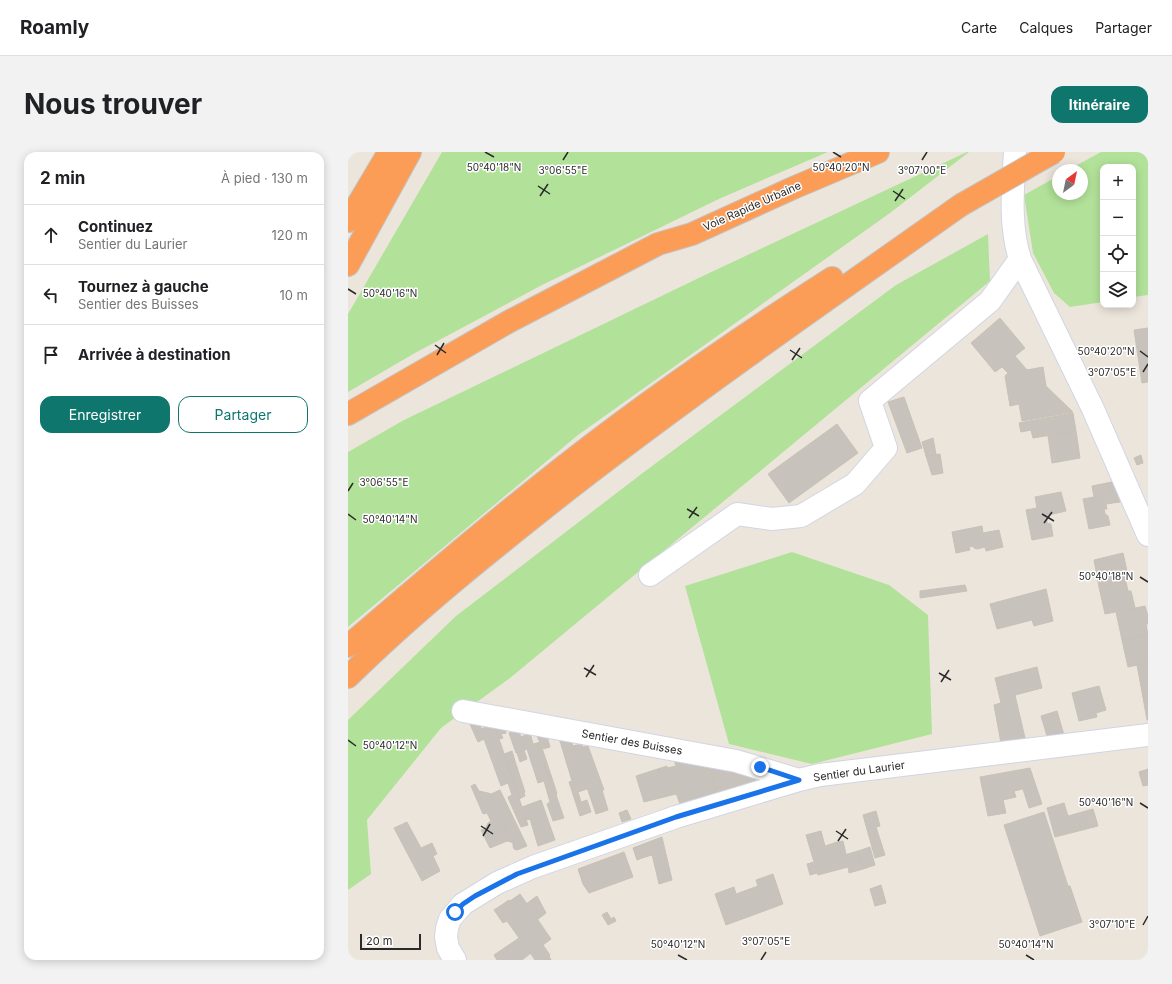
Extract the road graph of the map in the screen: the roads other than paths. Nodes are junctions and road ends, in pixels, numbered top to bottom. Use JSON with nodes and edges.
{"nodes":[{"id":1,"x":389,"y":152,"type":"edge"},
{"id":2,"x":410,"y":152,"type":"edge"},
{"id":3,"x":878,"y":152,"type":"edge"},
{"id":4,"x":1015,"y":152,"type":"edge"},
{"id":5,"x":1054,"y":152,"type":"edge"},
{"id":6,"x":961,"y":205,"type":"junction"},
{"id":7,"x":348,"y":221,"type":"edge"},
{"id":8,"x":692,"y":234,"type":"junction"},
{"id":9,"x":1020,"y":259,"type":"junction"},
{"id":10,"x":348,"y":265,"type":"edge"},
{"id":11,"x":348,"y":414,"type":"edge"},
{"id":12,"x":348,"y":427,"type":"edge"},
{"id":13,"x":1148,"y":535,"type":"edge"},
{"id":14,"x":650,"y":575,"type":"dead end"},
{"id":15,"x":348,"y":646,"type":"edge"},
{"id":16,"x":348,"y":677,"type":"edge"},
{"id":17,"x":463,"y":711,"type":"dead end"},
{"id":18,"x":1148,"y":735,"type":"edge"},
{"id":19,"x":799,"y":780,"type":"junction"},
{"id":20,"x":454,"y":960,"type":"edge"}],
"edges":[{"from":1,"to":7,"type":"highway"},
{"from":2,"to":10,"type":"highway"},
{"from":3,"to":8,"type":"highway","name":"Voie Rapide Urbaine"},
{"from":4,"to":9,"type":"street"},
{"from":5,"to":6,"type":"highway","bridge":true},
{"from":6,"to":15,"type":"highway"},
{"from":6,"to":16,"type":"highway"},
{"from":8,"to":11,"type":"highway"},
{"from":8,"to":12,"type":"highway"},
{"from":9,"to":13,"type":"street"},
{"from":9,"to":14,"type":"street"},
{"from":17,"to":19,"type":"street","name":"Sentier des Buisses"},
{"from":18,"to":19,"type":"street","name":"Sentier du Laurier"},
{"from":19,"to":20,"type":"street","name":"Sentier du Laurier"}]}
